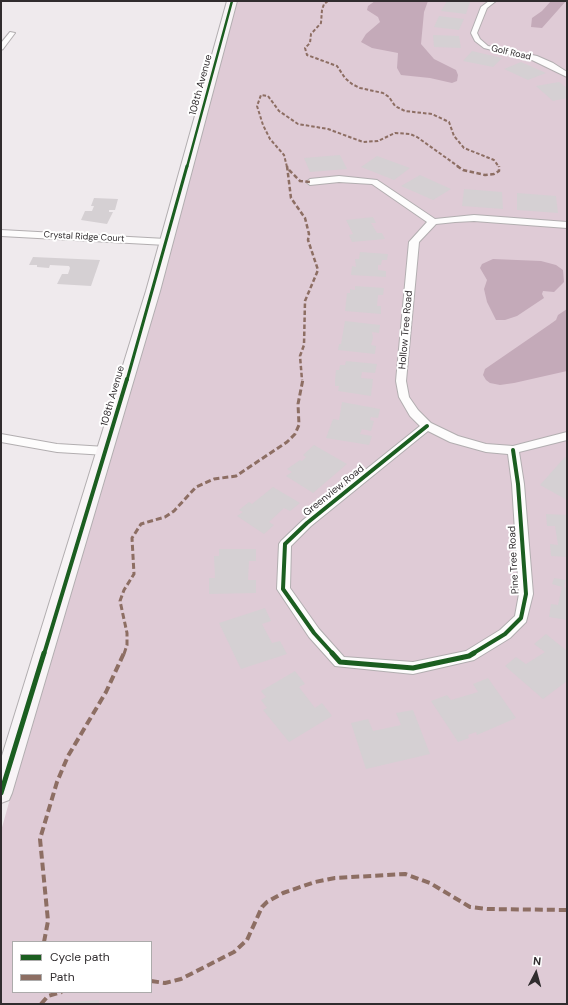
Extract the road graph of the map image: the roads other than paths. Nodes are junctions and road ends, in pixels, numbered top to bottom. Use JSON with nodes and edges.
{"nodes":[{"id":1,"x":232,"y":1,"type":"edge"},
{"id":2,"x":493,"y":1,"type":"edge"},
{"id":3,"x":12,"y":33,"type":"dead end"},
{"id":4,"x":1,"y":48,"type":"edge"},
{"id":5,"x":567,"y":74,"type":"edge"},
{"id":6,"x":310,"y":182,"type":"dead end"},
{"id":7,"x":433,"y":222,"type":"junction"},
{"id":8,"x":567,"y":225,"type":"edge"},
{"id":9,"x":1,"y":233,"type":"edge"},
{"id":10,"x":166,"y":242,"type":"junction"},
{"id":11,"x":427,"y":426,"type":"junction"},
{"id":12,"x":567,"y":436,"type":"edge"},
{"id":13,"x":1,"y":438,"type":"edge"},
{"id":14,"x":514,"y":450,"type":"junction"},
{"id":15,"x":106,"y":451,"type":"junction"},
{"id":16,"x":340,"y":662,"type":"joint"},
{"id":17,"x":1,"y":793,"type":"edge"}],
"edges":[{"from":1,"to":10,"type":"street","name":"108th Avenue"},
{"from":2,"to":5,"type":"street","name":"Golf Road"},
{"from":3,"to":4,"type":"street"},
{"from":6,"to":7,"type":"street"},
{"from":7,"to":8,"type":"street"},
{"from":7,"to":11,"type":"street","name":"Hollow Tree Road"},
{"from":9,"to":10,"type":"street","name":"Crystal Ridge Court"},
{"from":10,"to":15,"type":"street","name":"108th Avenue"},
{"from":11,"to":14,"type":"street","name":"Hollow Tree Road"},
{"from":11,"to":16,"type":"street","name":"Greenview Road"},
{"from":12,"to":14,"type":"street","name":"Hollow Tree Road"},
{"from":13,"to":15,"type":"street"},
{"from":14,"to":16,"type":"street","name":"Pine Tree Road"},
{"from":15,"to":17,"type":"street","name":"108th Avenue"}]}
